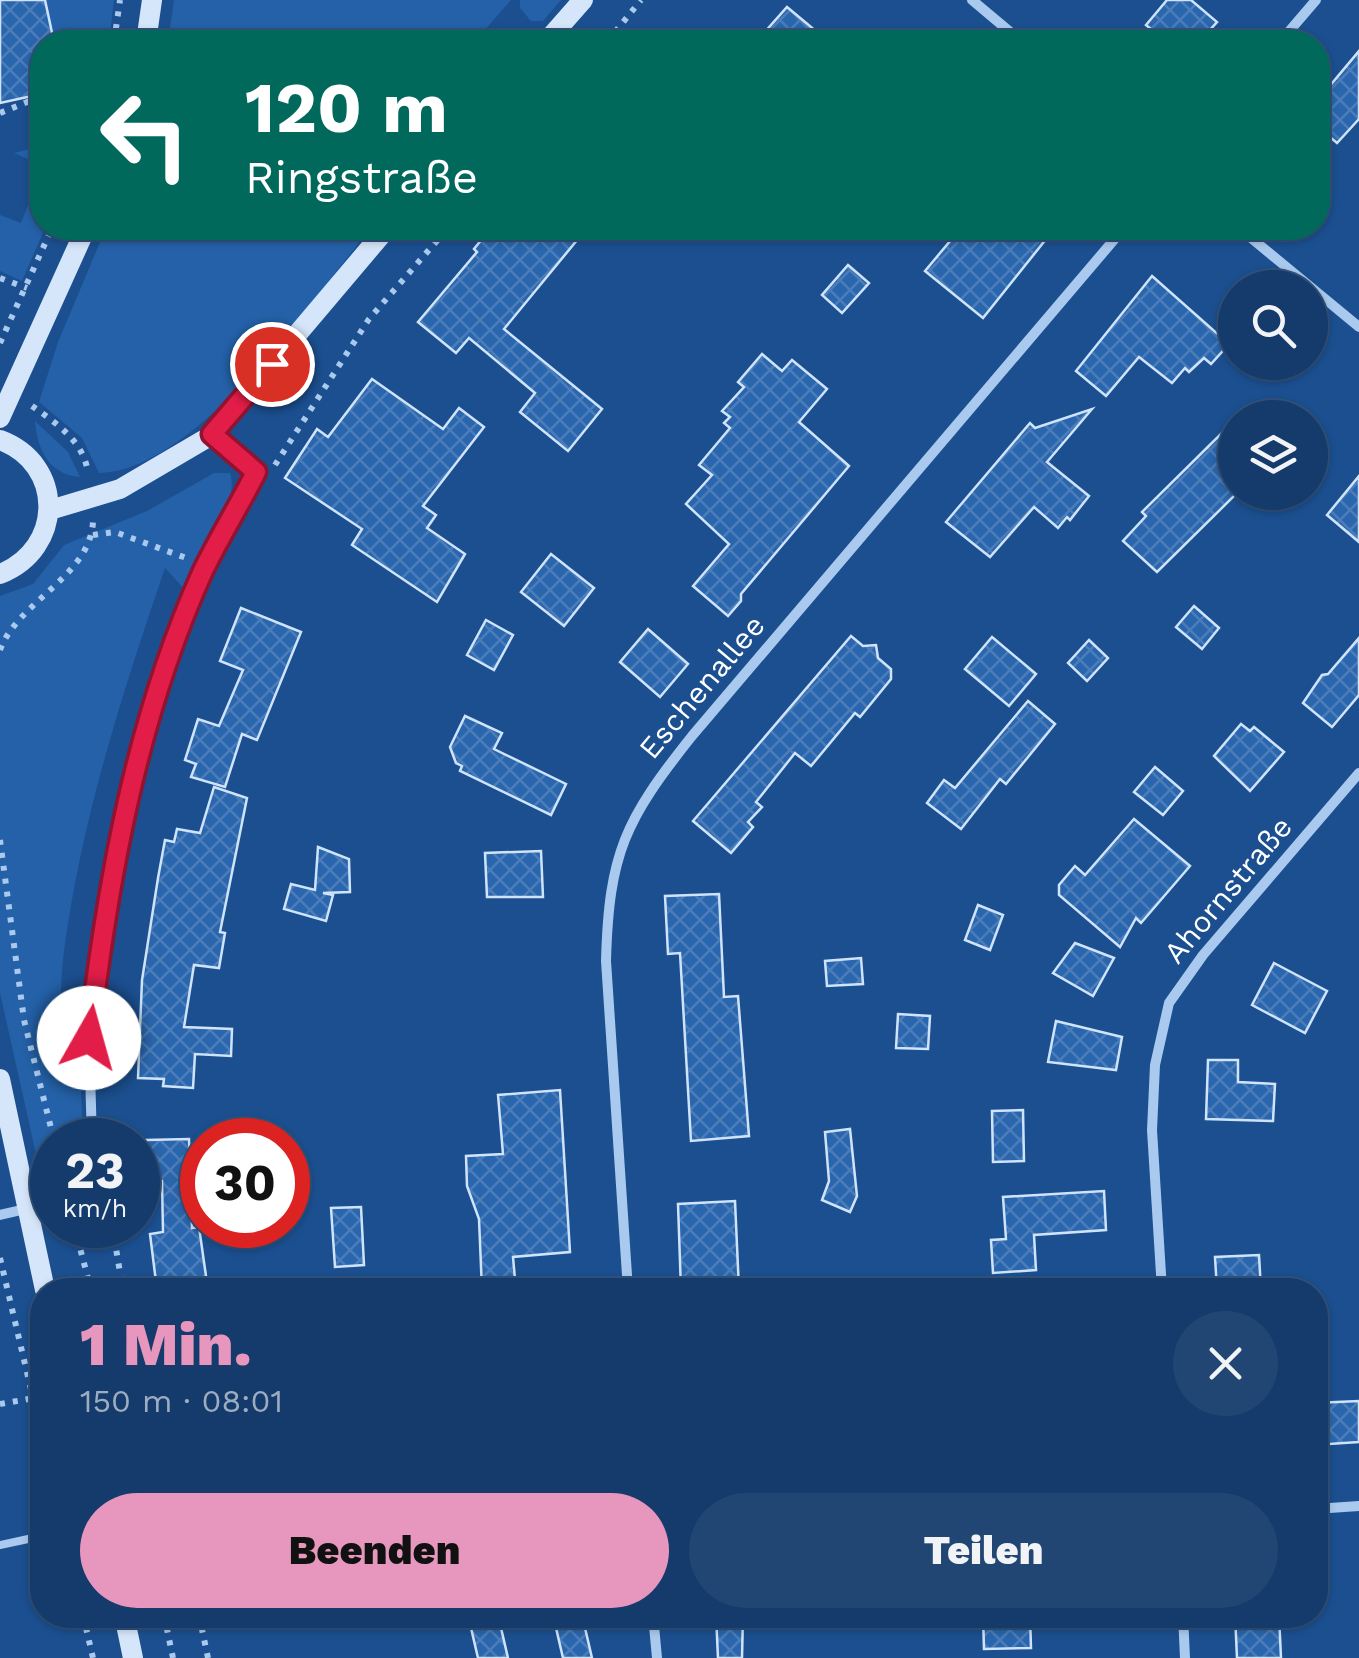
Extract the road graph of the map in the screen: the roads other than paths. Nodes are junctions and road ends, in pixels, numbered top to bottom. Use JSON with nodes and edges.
{"nodes":[{"id":1,"x":152,"y":0,"type":"edge"},
{"id":2,"x":582,"y":0,"type":"edge"},
{"id":3,"x":972,"y":0,"type":"edge"},
{"id":4,"x":1316,"y":0,"type":"edge"},
{"id":5,"x":148,"y":30,"type":"edge"},
{"id":6,"x":556,"y":30,"type":"edge"},
{"id":7,"x":1008,"y":30,"type":"edge"},
{"id":8,"x":1290,"y":30,"type":"edge"},
{"id":9,"x":81,"y":240,"type":"edge"},
{"id":10,"x":377,"y":240,"type":"edge"},
{"id":11,"x":1114,"y":240,"type":"edge"},
{"id":12,"x":1254,"y":240,"type":"edge"},
{"id":13,"x":1359,"y":326,"type":"edge"},
{"id":14,"x":0,"y":418,"type":"edge"},
{"id":15,"x":212,"y":434,"type":"junction"},
{"id":16,"x":0,"y":440,"type":"edge"},
{"id":17,"x":50,"y":510,"type":"junction"},
{"id":18,"x":0,"y":574,"type":"edge"},
{"id":19,"x":1359,"y":774,"type":"edge"},
{"id":20,"x":0,"y":1079,"type":"edge"},
{"id":21,"x":91,"y":1118,"type":"edge"},
{"id":22,"x":30,"y":1208,"type":"edge"},
{"id":23,"x":24,"y":1209,"type":"junction"},
{"id":24,"x":0,"y":1215,"type":"edge"},
{"id":25,"x":41,"y":1278,"type":"edge"},
{"id":26,"x":627,"y":1278,"type":"edge"},
{"id":27,"x":1161,"y":1278,"type":"edge"},
{"id":28,"x":1359,"y":1506,"type":"edge"},
{"id":29,"x":1328,"y":1508,"type":"edge"},
{"id":30,"x":30,"y":1539,"type":"edge"},
{"id":31,"x":0,"y":1545,"type":"edge"},
{"id":32,"x":127,"y":1628,"type":"edge"},
{"id":33,"x":654,"y":1628,"type":"edge"},
{"id":34,"x":1183,"y":1628,"type":"edge"},
{"id":35,"x":133,"y":1658,"type":"edge"},
{"id":36,"x":657,"y":1658,"type":"edge"},
{"id":37,"x":1185,"y":1658,"type":"edge"}],
"edges":[{"from":1,"to":5,"type":"main road"},
{"from":2,"to":6,"type":"main road"},
{"from":3,"to":7,"type":"street"},
{"from":4,"to":8,"type":"street"},
{"from":9,"to":14,"type":"main road"},
{"from":10,"to":15,"type":"main road"},
{"from":11,"to":26,"type":"street","name":"Eschenallee"},
{"from":12,"to":13,"type":"street"},
{"from":15,"to":17,"type":"main road"},
{"from":15,"to":21,"type":"street"},
{"from":16,"to":17,"type":"main road"},
{"from":17,"to":18,"type":"main road"},
{"from":19,"to":27,"type":"street","name":"Ahornstraße"},
{"from":20,"to":23,"type":"main road"},
{"from":22,"to":23,"type":"street"},
{"from":23,"to":24,"type":"street"},
{"from":23,"to":25,"type":"main road"},
{"from":28,"to":29,"type":"street"},
{"from":30,"to":31,"type":"lane"},
{"from":32,"to":35,"type":"main road"},
{"from":33,"to":36,"type":"street"},
{"from":34,"to":37,"type":"street"}]}
